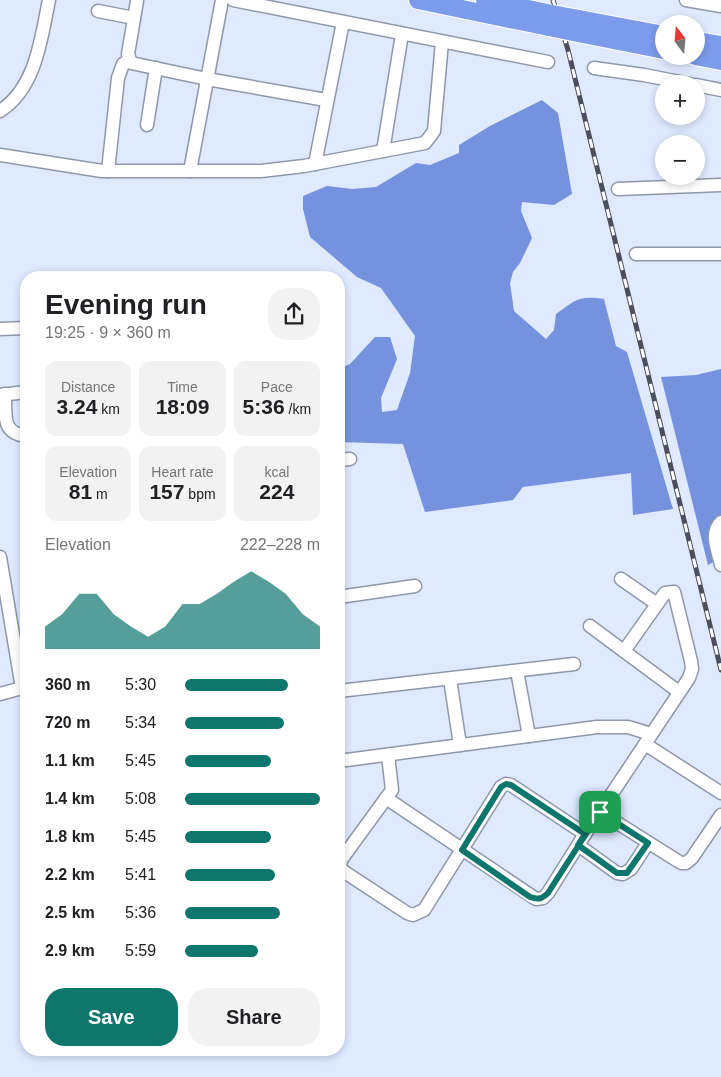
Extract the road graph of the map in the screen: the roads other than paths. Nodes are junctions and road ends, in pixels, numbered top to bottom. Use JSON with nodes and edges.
{"nodes":[{"id":1,"x":49,"y":0,"type":"edge"},
{"id":2,"x":222,"y":0,"type":"edge"},
{"id":3,"x":233,"y":0,"type":"edge"},
{"id":4,"x":418,"y":0,"type":"edge"},
{"id":5,"x":485,"y":0,"type":"edge"},
{"id":6,"x":686,"y":0,"type":"edge"},
{"id":7,"x":137,"y":1,"type":"edge"},
{"id":8,"x":704,"y":2,"type":"edge"},
{"id":9,"x":721,"y":6,"type":"edge"},
{"id":10,"x":98,"y":11,"type":"dead end"},
{"id":11,"x":134,"y":18,"type":"junction"},
{"id":12,"x":551,"y":20,"type":"junction"},
{"id":13,"x":343,"y":22,"type":"junction"},
{"id":14,"x":579,"y":26,"type":"junction"},
{"id":15,"x":402,"y":34,"type":"junction"},
{"id":16,"x":655,"y":34,"type":"edge"},
{"id":17,"x":442,"y":42,"type":"junction"},
{"id":18,"x":705,"y":42,"type":"edge"},
{"id":19,"x":721,"y":45,"type":"edge"},
{"id":20,"x":655,"y":47,"type":"edge"},
{"id":21,"x":705,"y":58,"type":"edge"},
{"id":22,"x":129,"y":60,"type":"junction"},
{"id":23,"x":548,"y":62,"type":"dead end"},
{"id":24,"x":721,"y":62,"type":"edge"},
{"id":25,"x":156,"y":68,"type":"junction"},
{"id":26,"x":594,"y":68,"type":"dead end"},
{"id":27,"x":655,"y":77,"type":"edge"},
{"id":28,"x":207,"y":79,"type":"junction"},
{"id":29,"x":705,"y":87,"type":"edge"},
{"id":30,"x":721,"y":90,"type":"edge"},
{"id":31,"x":326,"y":100,"type":"junction"},
{"id":32,"x":0,"y":111,"type":"edge"},
{"id":33,"x":147,"y":125,"type":"dead end"},
{"id":34,"x":383,"y":151,"type":"junction"},
{"id":35,"x":0,"y":156,"type":"edge"},
{"id":36,"x":314,"y":164,"type":"junction"},
{"id":37,"x":108,"y":171,"type":"junction"},
{"id":38,"x":190,"y":171,"type":"junction"},
{"id":39,"x":721,"y":185,"type":"edge"},
{"id":40,"x":618,"y":189,"type":"dead end"},
{"id":41,"x":636,"y":254,"type":"dead end"},
{"id":42,"x":721,"y":254,"type":"edge"},
{"id":43,"x":0,"y":328,"type":"edge"},
{"id":44,"x":20,"y":328,"type":"edge"},
{"id":45,"x":20,"y":392,"type":"edge"},
{"id":46,"x":2,"y":394,"type":"edge"},
{"id":47,"x":20,"y":434,"type":"edge"},
{"id":48,"x":721,"y":522,"type":"edge"},
{"id":49,"x":0,"y":557,"type":"edge"},
{"id":50,"x":721,"y":565,"type":"edge"},
{"id":51,"x":621,"y":579,"type":"dead end"},
{"id":52,"x":415,"y":586,"type":"dead end"},
{"id":53,"x":345,"y":596,"type":"edge"},
{"id":54,"x":657,"y":604,"type":"junction"},
{"id":55,"x":590,"y":626,"type":"dead end"},
{"id":56,"x":624,"y":652,"type":"junction"},
{"id":57,"x":20,"y":659,"type":"edge"},
{"id":58,"x":574,"y":664,"type":"dead end"},
{"id":59,"x":517,"y":671,"type":"junction"},
{"id":60,"x":450,"y":678,"type":"junction"},
{"id":61,"x":20,"y":687,"type":"edge"},
{"id":62,"x":345,"y":691,"type":"edge"},
{"id":63,"x":679,"y":692,"type":"junction"},
{"id":64,"x":0,"y":694,"type":"edge"},
{"id":65,"x":529,"y":736,"type":"junction"},
{"id":66,"x":648,"y":739,"type":"junction"},
{"id":67,"x":460,"y":745,"type":"junction"},
{"id":68,"x":388,"y":755,"type":"junction"},
{"id":69,"x":345,"y":760,"type":"edge"},
{"id":70,"x":721,"y":793,"type":"edge"},
{"id":71,"x":386,"y":798,"type":"junction"},
{"id":72,"x":600,"y":812,"type":"junction"},
{"id":73,"x":721,"y":815,"type":"edge"},
{"id":74,"x":585,"y":834,"type":"junction"},
{"id":75,"x":648,"y":843,"type":"junction"},
{"id":76,"x":578,"y":845,"type":"junction"},
{"id":77,"x":462,"y":850,"type":"junction"},
{"id":78,"x":345,"y":854,"type":"edge"},
{"id":79,"x":345,"y":872,"type":"edge"}],
"edges":[{"from":1,"to":32,"type":"street"},
{"from":2,"to":28,"type":"street"},
{"from":3,"to":13,"type":"street"},
{"from":4,"to":12,"type":"highway"},
{"from":5,"to":12,"type":"highway"},
{"from":6,"to":8,"type":"street"},
{"from":7,"to":11,"type":"street"},
{"from":8,"to":9,"type":"street"},
{"from":10,"to":11,"type":"street"},
{"from":11,"to":22,"type":"street"},
{"from":12,"to":14,"type":"highway","bridge":true},
{"from":13,"to":15,"type":"street"},
{"from":13,"to":31,"type":"street"},
{"from":14,"to":16,"type":"highway"},
{"from":14,"to":20,"type":"highway"},
{"from":15,"to":17,"type":"street"},
{"from":15,"to":34,"type":"street"},
{"from":17,"to":23,"type":"street"},
{"from":17,"to":34,"type":"street"},
{"from":18,"to":19,"type":"highway"},
{"from":21,"to":24,"type":"highway"},
{"from":22,"to":25,"type":"street"},
{"from":22,"to":37,"type":"street"},
{"from":25,"to":28,"type":"street"},
{"from":25,"to":33,"type":"street"},
{"from":26,"to":27,"type":"street"},
{"from":28,"to":31,"type":"street"},
{"from":28,"to":38,"type":"street"},
{"from":29,"to":30,"type":"street"},
{"from":31,"to":36,"type":"street"},
{"from":34,"to":36,"type":"street"},
{"from":35,"to":37,"type":"street"},
{"from":36,"to":38,"type":"street"},
{"from":37,"to":38,"type":"street"},
{"from":39,"to":40,"type":"street"},
{"from":41,"to":42,"type":"street"},
{"from":43,"to":44,"type":"street"},
{"from":45,"to":46,"type":"street"},
{"from":46,"to":47,"type":"street"},
{"from":48,"to":50,"type":"street"},
{"from":49,"to":57,"type":"street"},
{"from":51,"to":54,"type":"street"},
{"from":52,"to":53,"type":"street"},
{"from":54,"to":56,"type":"street"},
{"from":54,"to":63,"type":"street"},
{"from":55,"to":56,"type":"street"},
{"from":56,"to":63,"type":"street"},
{"from":58,"to":59,"type":"street"},
{"from":59,"to":60,"type":"street"},
{"from":59,"to":65,"type":"street"},
{"from":60,"to":62,"type":"street"},
{"from":60,"to":67,"type":"street"},
{"from":61,"to":64,"type":"street"},
{"from":63,"to":66,"type":"street"},
{"from":65,"to":66,"type":"street"},
{"from":65,"to":67,"type":"street"},
{"from":66,"to":70,"type":"street"},
{"from":66,"to":72,"type":"street"},
{"from":67,"to":68,"type":"street"},
{"from":68,"to":69,"type":"street"},
{"from":68,"to":71,"type":"street"},
{"from":71,"to":77,"type":"street"},
{"from":71,"to":78,"type":"street"},
{"from":72,"to":74,"type":"street"},
{"from":72,"to":75,"type":"street"},
{"from":73,"to":75,"type":"street"},
{"from":74,"to":76,"type":"street"},
{"from":74,"to":77,"type":"street"},
{"from":75,"to":76,"type":"street"},
{"from":76,"to":77,"type":"street"},
{"from":77,"to":79,"type":"street"}]}
